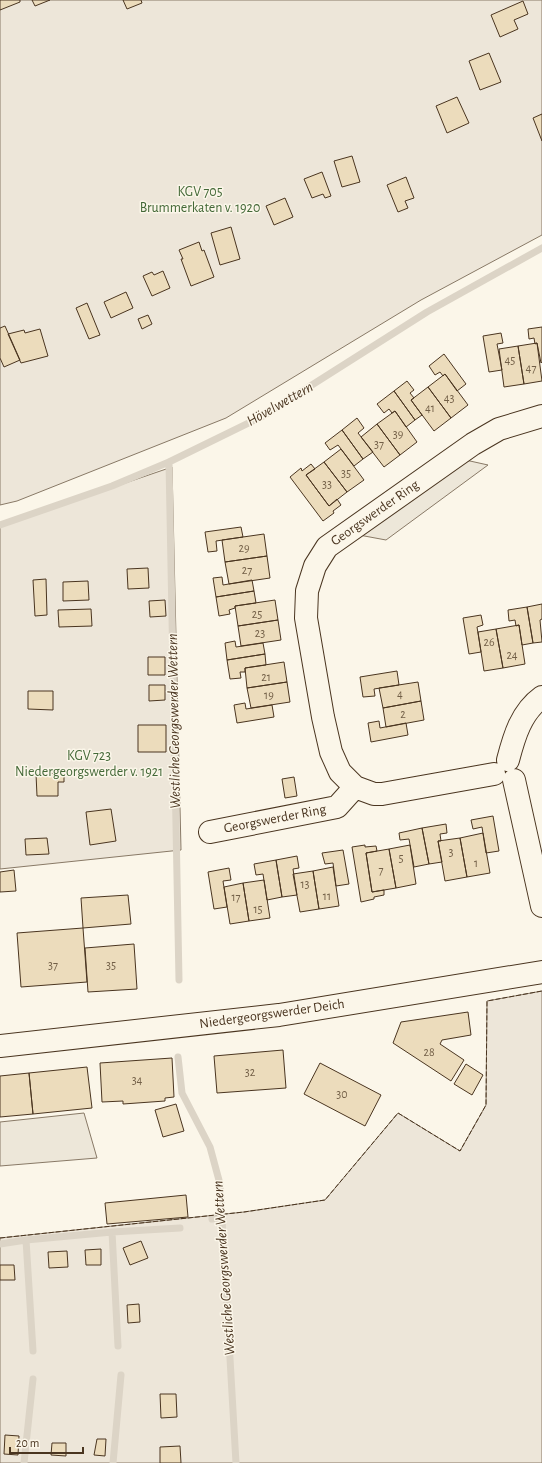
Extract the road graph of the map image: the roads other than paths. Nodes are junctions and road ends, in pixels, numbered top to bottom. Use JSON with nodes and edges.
{"nodes":[{"id":1,"x":542,"y":416,"type":"edge"},
{"id":2,"x":542,"y":697,"type":"edge"},
{"id":3,"x":505,"y":771,"type":"junction"},
{"id":4,"x":355,"y":787,"type":"junction"},
{"id":5,"x":210,"y":832,"type":"dead end"},
{"id":6,"x":542,"y":906,"type":"edge"},
{"id":7,"x":542,"y":972,"type":"edge"},
{"id":8,"x":0,"y":1046,"type":"edge"}],
"edges":[{"from":1,"to":4,"type":"street","name":"Georgswerder Ring"},
{"from":2,"to":3,"type":"street"},
{"from":3,"to":4,"type":"street","name":"Georgswerder Ring"},
{"from":3,"to":6,"type":"street"},
{"from":4,"to":5,"type":"street","name":"Georgswerder Ring"},
{"from":7,"to":8,"type":"street","name":"Niedergeorgswerder Deich"}]}
